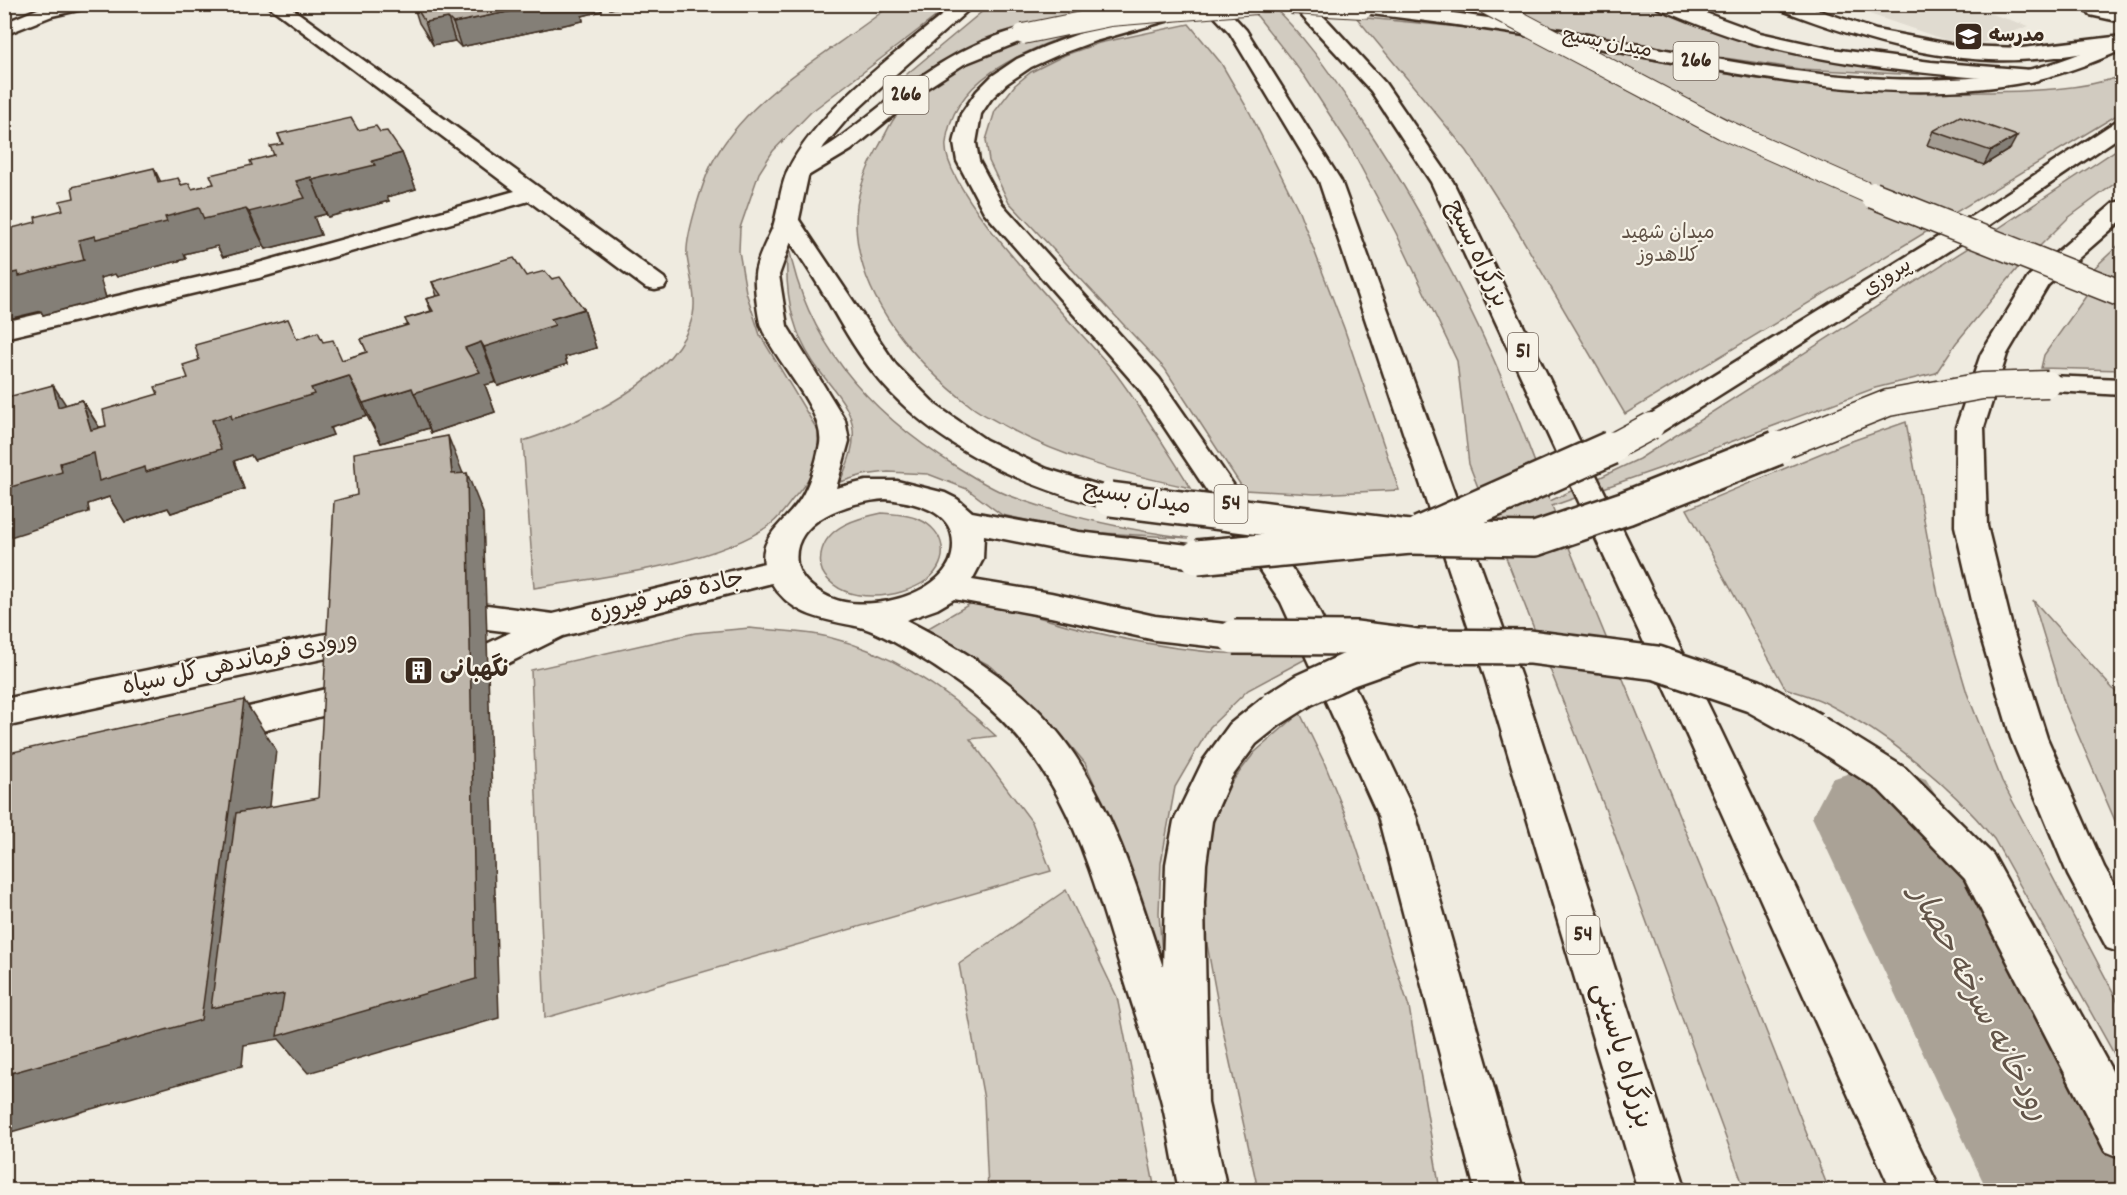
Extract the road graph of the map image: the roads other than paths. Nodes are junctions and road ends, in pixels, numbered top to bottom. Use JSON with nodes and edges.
{"nodes":[{"id":1,"x":81,"y":4,"type":"edge"},
{"id":2,"x":274,"y":4,"type":"edge"},
{"id":3,"x":968,"y":4,"type":"edge"},
{"id":4,"x":1256,"y":4,"type":"edge"},
{"id":5,"x":1291,"y":4,"type":"edge"},
{"id":6,"x":1299,"y":4,"type":"edge"},
{"id":7,"x":1486,"y":4,"type":"edge"},
{"id":8,"x":1664,"y":4,"type":"edge"},
{"id":9,"x":1782,"y":4,"type":"edge"},
{"id":10,"x":1207,"y":6,"type":"edge"},
{"id":11,"x":2096,"y":11,"type":"dead end"},
{"id":12,"x":2122,"y":17,"type":"edge"},
{"id":13,"x":4,"y":30,"type":"edge"},
{"id":14,"x":2122,"y":43,"type":"edge"},
{"id":15,"x":2031,"y":76,"type":"junction"},
{"id":16,"x":2122,"y":126,"type":"edge"},
{"id":17,"x":798,"y":172,"type":"junction"},
{"id":18,"x":532,"y":193,"type":"junction"},
{"id":19,"x":2122,"y":208,"type":"edge"},
{"id":20,"x":787,"y":219,"type":"junction"},
{"id":21,"x":654,"y":283,"type":"dead end"},
{"id":22,"x":2122,"y":294,"type":"edge"},
{"id":23,"x":4,"y":330,"type":"edge"},
{"id":24,"x":2122,"y":387,"type":"edge"},
{"id":25,"x":806,"y":514,"type":"junction"},
{"id":26,"x":960,"y":520,"type":"junction"},
{"id":27,"x":1410,"y":537,"type":"junction"},
{"id":28,"x":781,"y":570,"type":"junction"},
{"id":29,"x":948,"y":587,"type":"junction"},
{"id":30,"x":866,"y":616,"type":"junction"},
{"id":31,"x":553,"y":626,"type":"junction"},
{"id":32,"x":1416,"y":646,"type":"junction"},
{"id":33,"x":4,"y":713,"type":"edge"},
{"id":34,"x":184,"y":735,"type":"edge"},
{"id":35,"x":2122,"y":935,"type":"edge"},
{"id":36,"x":1185,"y":1102,"type":"junction"},
{"id":37,"x":2122,"y":1135,"type":"edge"},
{"id":38,"x":1203,"y":1191,"type":"edge"},
{"id":39,"x":1499,"y":1191,"type":"edge"},
{"id":40,"x":1662,"y":1191,"type":"edge"},
{"id":41,"x":1916,"y":1191,"type":"edge"}],
"edges":[{"from":1,"to":13,"type":"main road"},
{"from":2,"to":18,"type":"main road"},
{"from":3,"to":17,"type":"main road"},
{"from":4,"to":10,"type":"main road","number":"266","bridge":true},
{"from":5,"to":15,"type":"main road","name":"میدان بسیج","number":"266","bridge":true},
{"from":6,"to":41,"type":"main road","name":"بزرگراه بسیج","number":"51"},
{"from":7,"to":22,"type":"main road","bridge":true},
{"from":8,"to":15,"type":"main road"},
{"from":9,"to":14,"type":"main road"},
{"from":10,"to":17,"type":"main road","number":"266","bridge":true},
{"from":10,"to":39,"type":"main road","number":"54"},
{"from":10,"to":40,"type":"main road","name":"بزرگراه یاسینی","number":"54"},
{"from":11,"to":12,"type":"main road"},
{"from":14,"to":15,"type":"main road","number":"266"},
{"from":16,"to":27,"type":"main road","name":"پیروزی","bridge":true},
{"from":17,"to":20,"type":"main road"},
{"from":18,"to":21,"type":"main road"},
{"from":18,"to":23,"type":"main road"},
{"from":19,"to":35,"type":"main road"},
{"from":20,"to":25,"type":"main road"},
{"from":20,"to":27,"type":"main road","name":"میدان بسیج","bridge":true},
{"from":24,"to":27,"type":"main road","bridge":true},
{"from":25,"to":26,"type":"main road"},
{"from":25,"to":28,"type":"main road"},
{"from":26,"to":27,"type":"main road","bridge":true},
{"from":26,"to":29,"type":"main road"},
{"from":28,"to":30,"type":"main road"},
{"from":28,"to":31,"type":"main road","name":"جاده قصر فیروزه"},
{"from":29,"to":30,"type":"main road"},
{"from":29,"to":32,"type":"main road","bridge":true},
{"from":30,"to":36,"type":"main road"},
{"from":31,"to":33,"type":"main road","name":"ورودی فرماندهی کل سپاه"},
{"from":31,"to":34,"type":"main road"},
{"from":32,"to":36,"type":"main road","bridge":true},
{"from":32,"to":37,"type":"main road","bridge":true},
{"from":36,"to":38,"type":"main road"}]}
